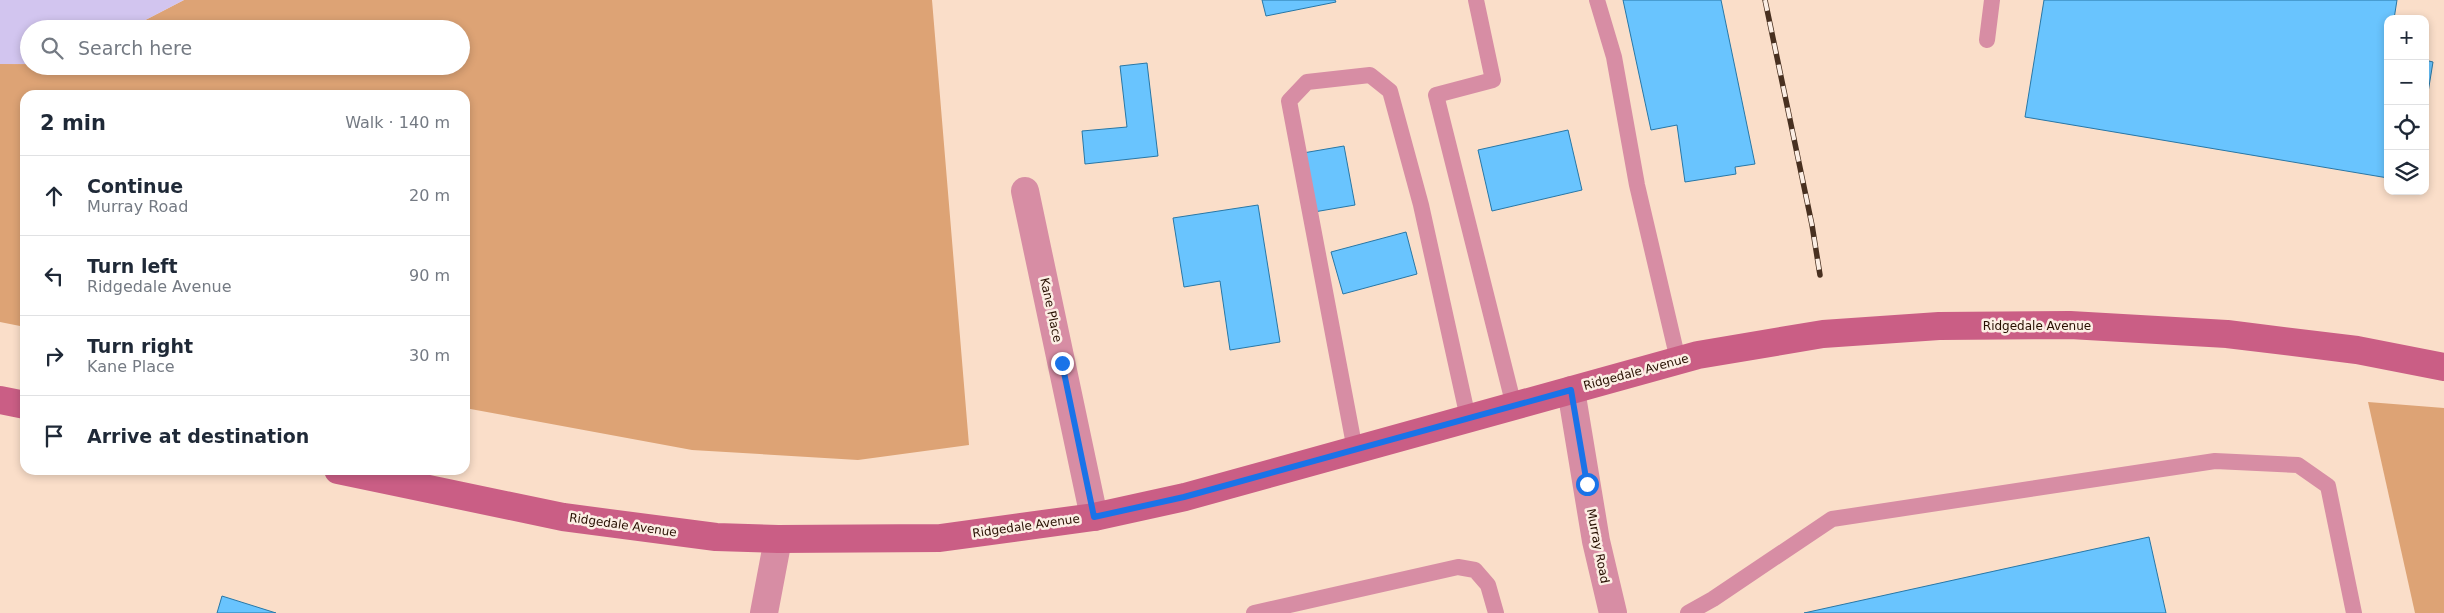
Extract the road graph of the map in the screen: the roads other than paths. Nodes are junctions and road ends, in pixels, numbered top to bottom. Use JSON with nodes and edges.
{"nodes":[{"id":1,"x":1476,"y":0,"type":"edge"},
{"id":2,"x":1597,"y":0,"type":"edge"},
{"id":3,"x":1992,"y":0,"type":"edge"},
{"id":4,"x":1986,"y":40,"type":"dead end"},
{"id":5,"x":1026,"y":191,"type":"dead end"},
{"id":6,"x":1678,"y":360,"type":"junction"},
{"id":7,"x":2444,"y":368,"type":"edge"},
{"id":8,"x":1571,"y":390,"type":"junction"},
{"id":9,"x":0,"y":400,"type":"edge"},
{"id":10,"x":20,"y":404,"type":"edge"},
{"id":11,"x":1514,"y":406,"type":"junction"},
{"id":12,"x":1468,"y":418,"type":"junction"},
{"id":13,"x":1355,"y":450,"type":"junction"},
{"id":14,"x":362,"y":475,"type":"edge"},
{"id":15,"x":1094,"y":517,"type":"junction"},
{"id":16,"x":778,"y":540,"type":"junction"},
{"id":17,"x":764,"y":613,"type":"edge"},
{"id":18,"x":1254,"y":613,"type":"edge"},
{"id":19,"x":1496,"y":613,"type":"edge"},
{"id":20,"x":1613,"y":613,"type":"edge"},
{"id":21,"x":1688,"y":613,"type":"edge"},
{"id":22,"x":2354,"y":613,"type":"edge"}],
"edges":[{"from":1,"to":11,"type":"lane"},
{"from":2,"to":6,"type":"lane"},
{"from":3,"to":4,"type":"lane"},
{"from":5,"to":15,"type":"street","name":"Kane Place"},
{"from":6,"to":7,"type":"main road","name":"Ridgedale Avenue"},
{"from":6,"to":8,"type":"main road","name":"Ridgedale Avenue"},
{"from":8,"to":11,"type":"main road","name":"Ridgedale Avenue"},
{"from":8,"to":20,"type":"street","name":"Murray Road"},
{"from":9,"to":10,"type":"main road"},
{"from":11,"to":12,"type":"main road","name":"Ridgedale Avenue"},
{"from":12,"to":13,"type":"main road","name":"Ridgedale Avenue"},
{"from":12,"to":13,"type":"lane"},
{"from":13,"to":15,"type":"main road","name":"Ridgedale Avenue"},
{"from":14,"to":16,"type":"main road","name":"Ridgedale Avenue"},
{"from":15,"to":16,"type":"main road","name":"Ridgedale Avenue"},
{"from":16,"to":17,"type":"street"},
{"from":18,"to":19,"type":"lane"},
{"from":21,"to":22,"type":"lane"}]}
